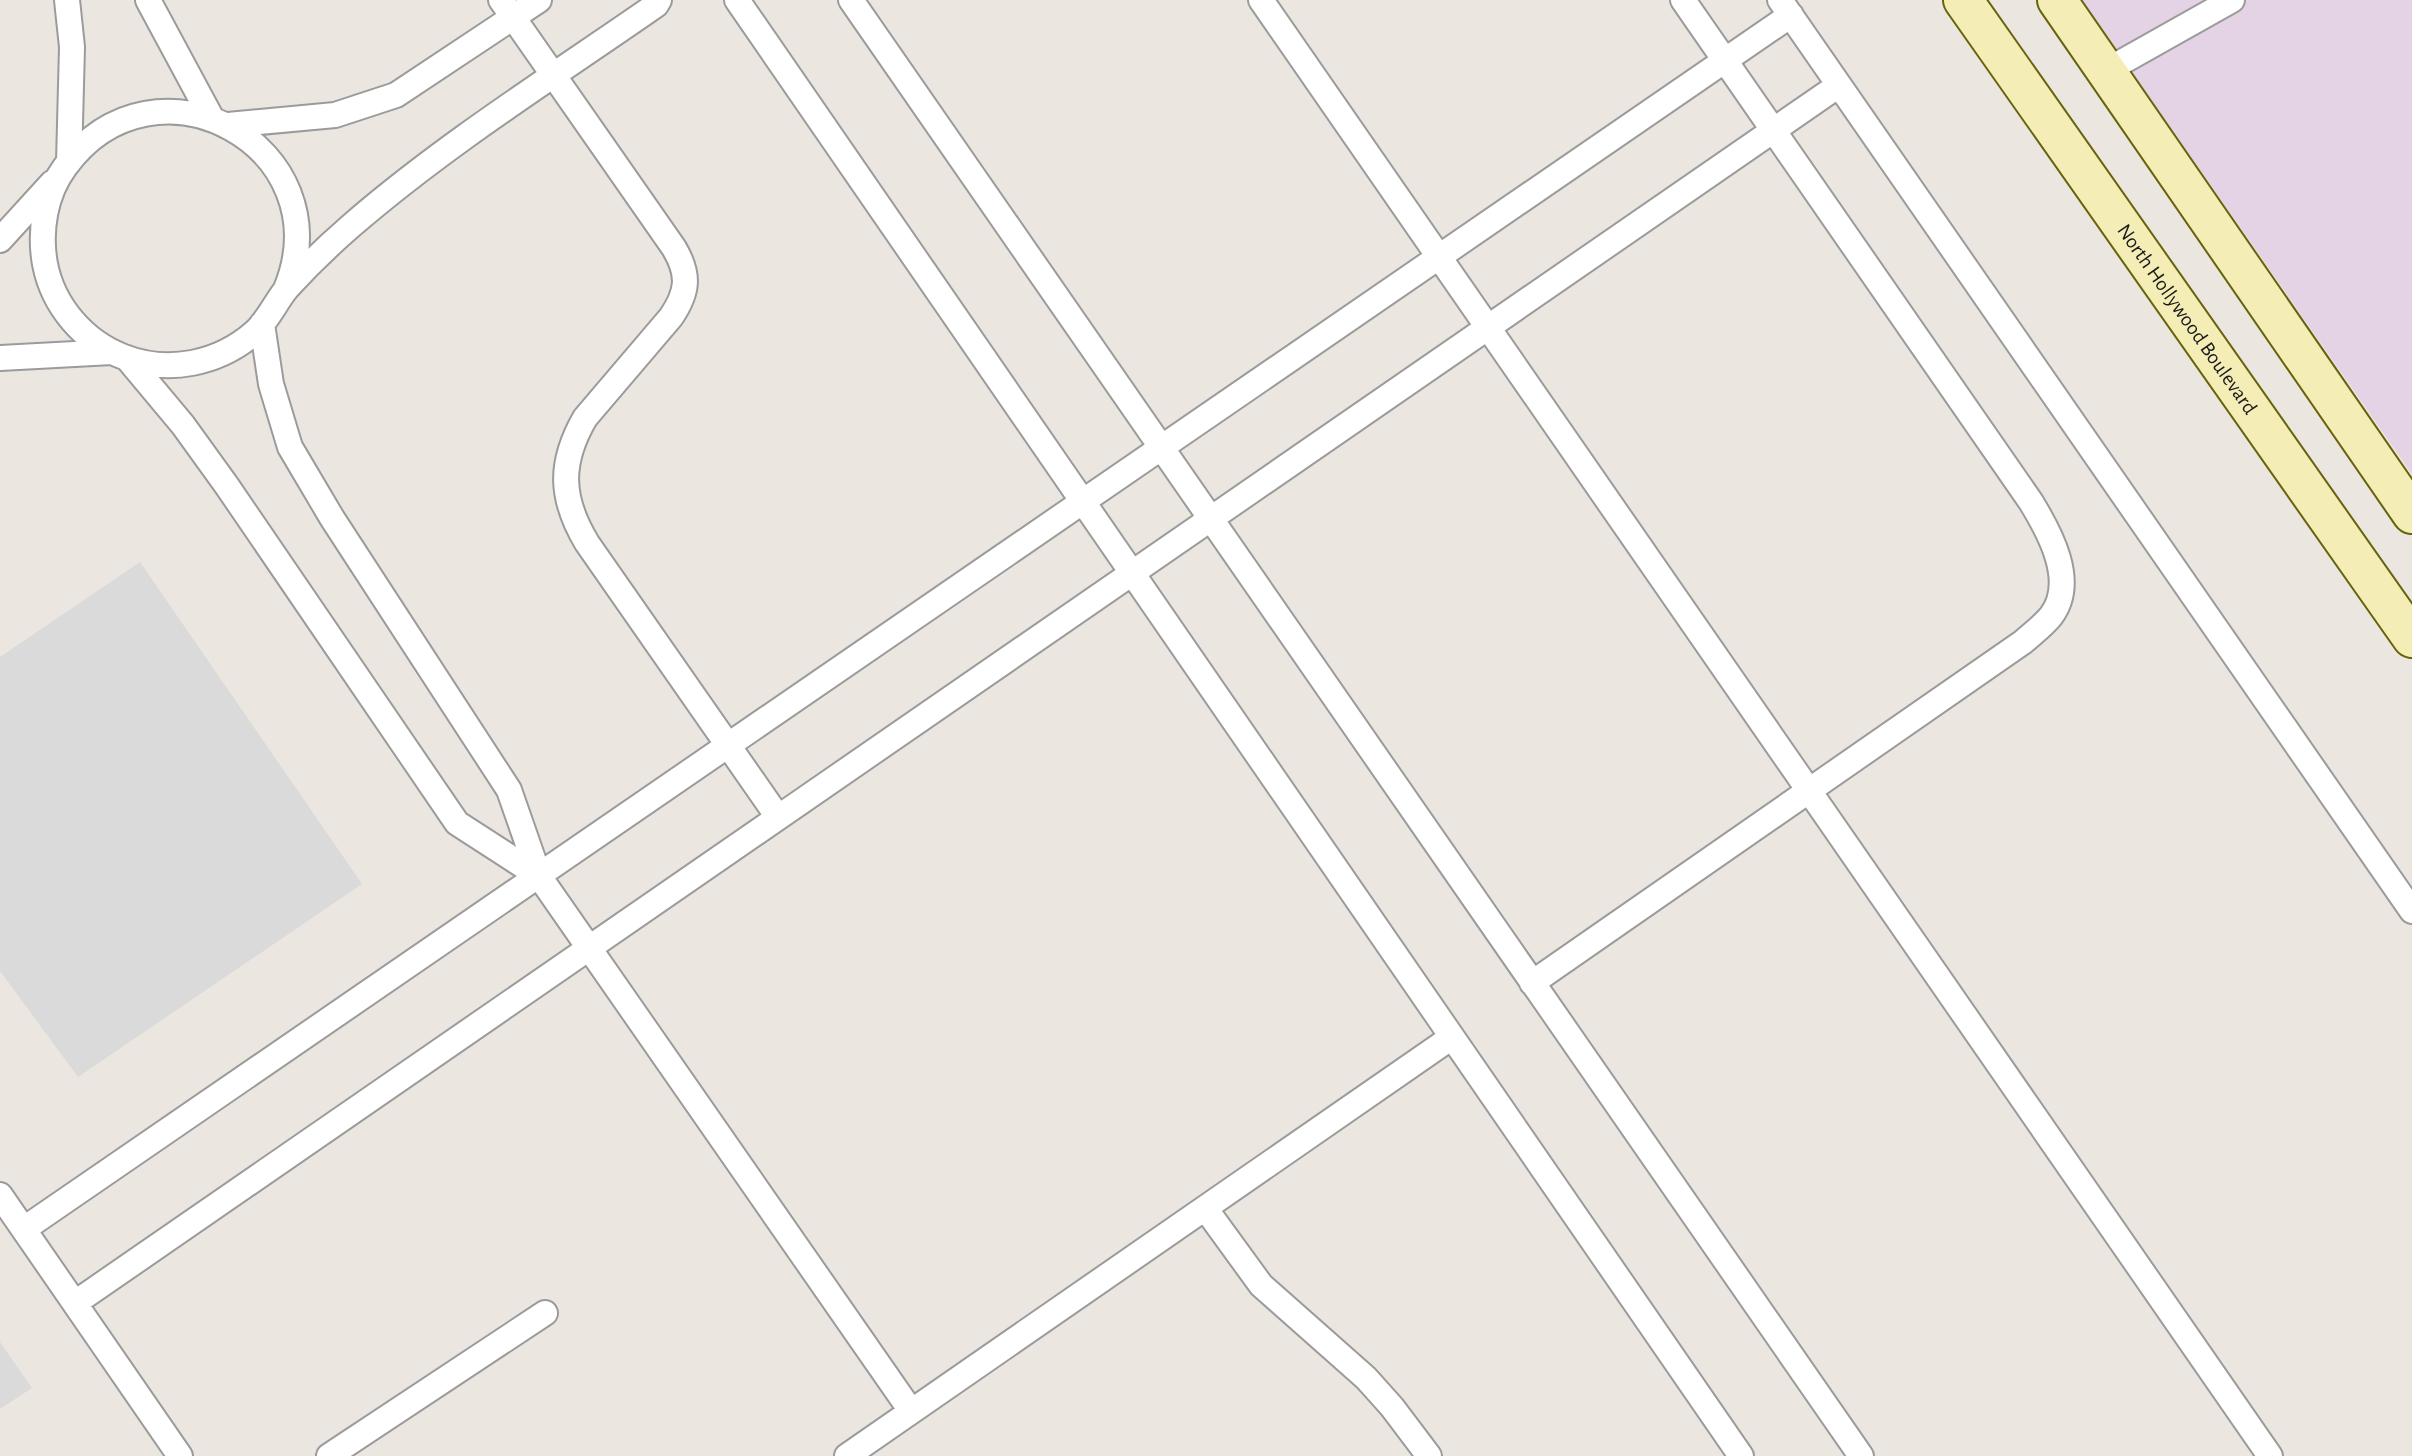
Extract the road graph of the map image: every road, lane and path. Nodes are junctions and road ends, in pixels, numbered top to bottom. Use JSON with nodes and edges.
{"nodes":[{"id":1,"x":67,"y":0,"type":"edge"},
{"id":2,"x":148,"y":0,"type":"edge"},
{"id":3,"x":539,"y":0,"type":"edge"},
{"id":4,"x":659,"y":0,"type":"edge"},
{"id":5,"x":737,"y":0,"type":"edge"},
{"id":6,"x":851,"y":0,"type":"edge"},
{"id":7,"x":1261,"y":0,"type":"edge"},
{"id":8,"x":1683,"y":0,"type":"edge"},
{"id":9,"x":1963,"y":0,"type":"edge"},
{"id":10,"x":2057,"y":0,"type":"edge"},
{"id":11,"x":2232,"y":0,"type":"edge"},
{"id":12,"x":1786,"y":8,"type":"edge"},
{"id":13,"x":507,"y":9,"type":"edge"},
{"id":14,"x":1725,"y":60,"type":"junction"},
{"id":15,"x":2104,"y":72,"type":"junction"},
{"id":16,"x":554,"y":76,"type":"junction"},
{"id":17,"x":1839,"y":85,"type":"junction"},
{"id":18,"x":220,"y":122,"type":"junction"},
{"id":19,"x":1773,"y":130,"type":"junction"},
{"id":20,"x":64,"y":169,"type":"junction"},
{"id":21,"x":0,"y":240,"type":"edge"},
{"id":22,"x":1440,"y":257,"type":"junction"},
{"id":23,"x":286,"y":289,"type":"junction"},
{"id":24,"x":262,"y":324,"type":"junction"},
{"id":25,"x":1488,"y":327,"type":"junction"},
{"id":26,"x":119,"y":355,"type":"junction"},
{"id":27,"x":0,"y":358,"type":"edge"},
{"id":28,"x":1161,"y":448,"type":"junction"},
{"id":29,"x":1083,"y":502,"type":"junction"},
{"id":30,"x":2412,"y":514,"type":"edge"},
{"id":31,"x":1210,"y":519,"type":"junction"},
{"id":32,"x":1132,"y":572,"type":"junction"},
{"id":33,"x":2412,"y":638,"type":"edge"},
{"id":34,"x":728,"y":746,"type":"junction"},
{"id":35,"x":1809,"y":790,"type":"junction"},
{"id":36,"x":778,"y":817,"type":"junction"},
{"id":37,"x":539,"y":876,"type":"junction"},
{"id":38,"x":2412,"y":911,"type":"edge"},
{"id":39,"x":590,"y":947,"type":"junction"},
{"id":40,"x":1532,"y":983,"type":"junction"},
{"id":41,"x":1452,"y":1037,"type":"junction"},
{"id":42,"x":0,"y":1195,"type":"edge"},
{"id":43,"x":1205,"y":1208,"type":"junction"},
{"id":44,"x":24,"y":1229,"type":"junction"},
{"id":45,"x":75,"y":1303,"type":"junction"},
{"id":46,"x":545,"y":1313,"type":"dead end"},
{"id":47,"x":911,"y":1412,"type":"junction"},
{"id":48,"x":1739,"y":1455,"type":"edge"},
{"id":49,"x":180,"y":1456,"type":"edge"},
{"id":50,"x":329,"y":1456,"type":"edge"},
{"id":51,"x":846,"y":1456,"type":"edge"},
{"id":52,"x":1429,"y":1456,"type":"edge"},
{"id":53,"x":1861,"y":1456,"type":"edge"},
{"id":54,"x":2270,"y":1456,"type":"edge"}],
"edges":[{"from":1,"to":20,"type":"lane"},
{"from":2,"to":18,"type":"lane"},
{"from":3,"to":13,"type":"lane"},
{"from":4,"to":16,"type":"lane"},
{"from":5,"to":29,"type":"lane"},
{"from":6,"to":28,"type":"lane"},
{"from":7,"to":22,"type":"lane"},
{"from":8,"to":14,"type":"lane"},
{"from":9,"to":33,"type":"main road","name":"North Hollywood Boulevard"},
{"from":10,"to":15,"type":"main road"},
{"from":11,"to":15,"type":"lane"},
{"from":12,"to":14,"type":"lane"},
{"from":12,"to":17,"type":"lane"},
{"from":13,"to":16,"type":"lane"},
{"from":13,"to":18,"type":"lane"},
{"from":14,"to":19,"type":"lane"},
{"from":14,"to":22,"type":"lane"},
{"from":15,"to":30,"type":"main road"},
{"from":16,"to":23,"type":"lane"},
{"from":16,"to":34,"type":"lane"},
{"from":17,"to":19,"type":"lane"},
{"from":17,"to":38,"type":"lane"},
{"from":18,"to":20,"type":"lane"},
{"from":18,"to":23,"type":"lane"},
{"from":19,"to":25,"type":"lane"},
{"from":19,"to":35,"type":"lane"},
{"from":20,"to":21,"type":"lane"},
{"from":20,"to":26,"type":"lane"},
{"from":22,"to":25,"type":"lane"},
{"from":22,"to":28,"type":"lane"},
{"from":23,"to":24,"type":"lane"},
{"from":24,"to":26,"type":"lane"},
{"from":24,"to":37,"type":"lane"},
{"from":25,"to":31,"type":"lane"},
{"from":25,"to":35,"type":"lane"},
{"from":26,"to":27,"type":"lane"},
{"from":26,"to":37,"type":"lane"},
{"from":28,"to":29,"type":"lane"},
{"from":28,"to":31,"type":"lane"},
{"from":29,"to":32,"type":"lane"},
{"from":29,"to":34,"type":"lane"},
{"from":31,"to":32,"type":"lane"},
{"from":31,"to":40,"type":"lane"},
{"from":32,"to":36,"type":"lane"},
{"from":32,"to":41,"type":"lane"},
{"from":34,"to":36,"type":"lane"},
{"from":34,"to":37,"type":"lane"},
{"from":35,"to":40,"type":"lane"},
{"from":35,"to":54,"type":"lane"},
{"from":36,"to":39,"type":"lane"},
{"from":37,"to":39,"type":"lane"},
{"from":37,"to":44,"type":"lane"},
{"from":39,"to":45,"type":"lane"},
{"from":39,"to":47,"type":"lane"},
{"from":40,"to":53,"type":"lane"},
{"from":41,"to":43,"type":"lane"},
{"from":41,"to":48,"type":"lane"},
{"from":42,"to":44,"type":"lane"},
{"from":43,"to":47,"type":"lane"},
{"from":43,"to":52,"type":"lane"},
{"from":44,"to":45,"type":"lane"},
{"from":45,"to":49,"type":"lane"},
{"from":46,"to":50,"type":"lane"},
{"from":47,"to":51,"type":"lane"}]}
